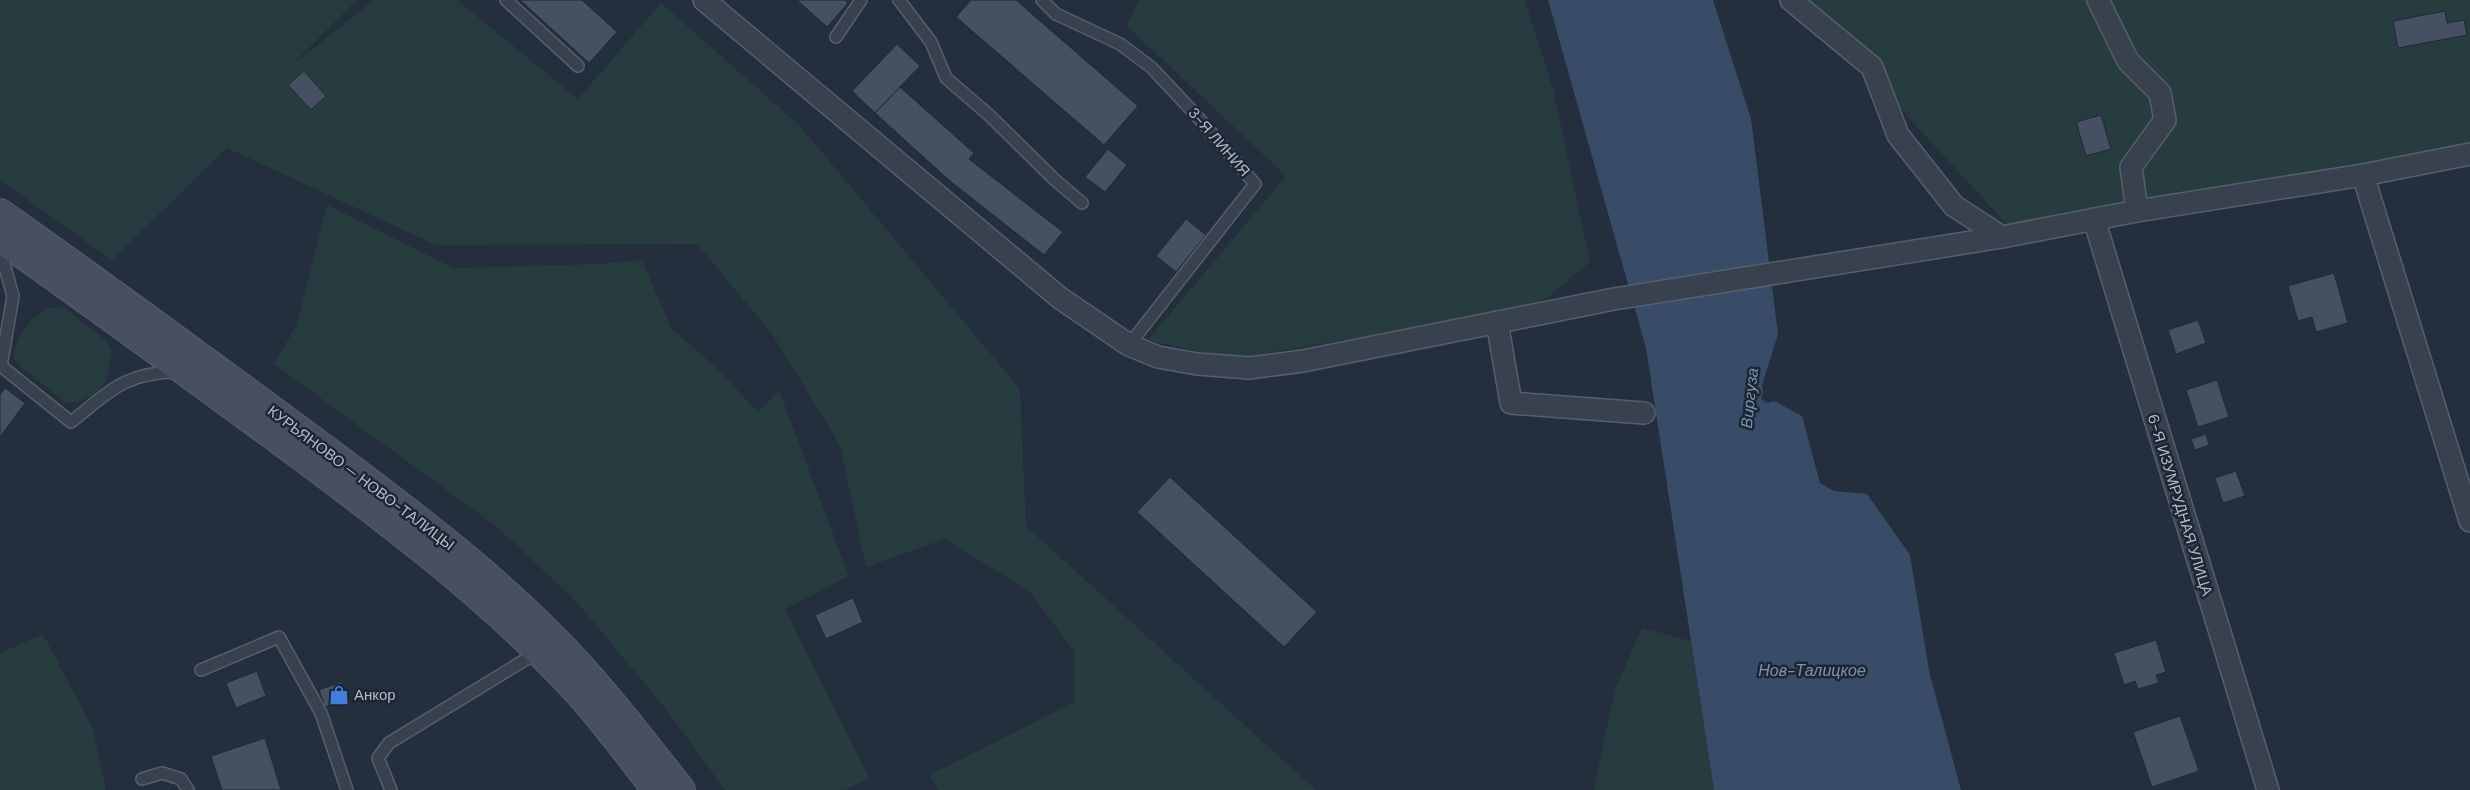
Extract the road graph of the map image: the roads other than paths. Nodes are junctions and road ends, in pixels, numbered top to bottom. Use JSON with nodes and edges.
{"nodes":[{"id":1,"x":506,"y":0,"type":"edge"},
{"id":2,"x":704,"y":0,"type":"edge"},
{"id":3,"x":862,"y":0,"type":"edge"},
{"id":4,"x":899,"y":0,"type":"edge"},
{"id":5,"x":1042,"y":0,"type":"edge"},
{"id":6,"x":1791,"y":0,"type":"edge"},
{"id":7,"x":2098,"y":0,"type":"edge"},
{"id":8,"x":836,"y":37,"type":"dead end"},
{"id":9,"x":578,"y":66,"type":"dead end"},
{"id":10,"x":2470,"y":154,"type":"edge"},
{"id":11,"x":2364,"y":175,"type":"junction"},
{"id":12,"x":1082,"y":203,"type":"dead end"},
{"id":13,"x":2137,"y":211,"type":"junction"},
{"id":14,"x":0,"y":213,"type":"edge"},
{"id":15,"x":2094,"y":219,"type":"junction"},
{"id":16,"x":2002,"y":237,"type":"junction"},
{"id":17,"x":0,"y":238,"type":"edge"},
{"id":18,"x":0,"y":249,"type":"edge"},
{"id":19,"x":1497,"y":322,"type":"junction"},
{"id":20,"x":1129,"y":345,"type":"junction"},
{"id":21,"x":188,"y":372,"type":"junction"},
{"id":22,"x":1644,"y":413,"type":"dead end"},
{"id":23,"x":2470,"y":521,"type":"edge"},
{"id":24,"x":538,"y":652,"type":"junction"},
{"id":25,"x":201,"y":670,"type":"dead end"},
{"id":26,"x":142,"y":779,"type":"dead end"},
{"id":27,"x":188,"y":790,"type":"edge"},
{"id":28,"x":347,"y":790,"type":"edge"},
{"id":29,"x":390,"y":790,"type":"edge"},
{"id":30,"x":656,"y":790,"type":"edge"},
{"id":31,"x":681,"y":790,"type":"edge"},
{"id":32,"x":2268,"y":790,"type":"edge"}],
"edges":[{"from":1,"to":9,"type":"lane"},
{"from":2,"to":20,"type":"street"},
{"from":3,"to":8,"type":"lane"},
{"from":4,"to":12,"type":"lane"},
{"from":5,"to":20,"type":"lane","name":"3-Я ЛИНИЯ"},
{"from":6,"to":16,"type":"street"},
{"from":7,"to":13,"type":"street"},
{"from":10,"to":11,"type":"street"},
{"from":11,"to":13,"type":"street"},
{"from":11,"to":23,"type":"street"},
{"from":13,"to":15,"type":"street"},
{"from":14,"to":31,"type":"main road","name":"КУРЬЯНОВО — НОВО-ТАЛИЦЫ"},
{"from":15,"to":16,"type":"street"},
{"from":15,"to":32,"type":"street","name":"6-Я ИЗУМРУДНАЯ УЛИЦА"},
{"from":16,"to":19,"type":"street"},
{"from":17,"to":21,"type":"main road","name":"КУРЬЯНОВО — НОВО-ТАЛИЦЫ"},
{"from":18,"to":21,"type":"lane"},
{"from":19,"to":20,"type":"street"},
{"from":19,"to":22,"type":"street"},
{"from":21,"to":24,"type":"main road","name":"КУРЬЯНОВО — НОВО-ТАЛИЦЫ"},
{"from":24,"to":29,"type":"lane"},
{"from":24,"to":30,"type":"main road","name":"КУРЬЯНОВО — НОВО-ТАЛИЦЫ"},
{"from":25,"to":28,"type":"lane"},
{"from":26,"to":27,"type":"lane"}]}
